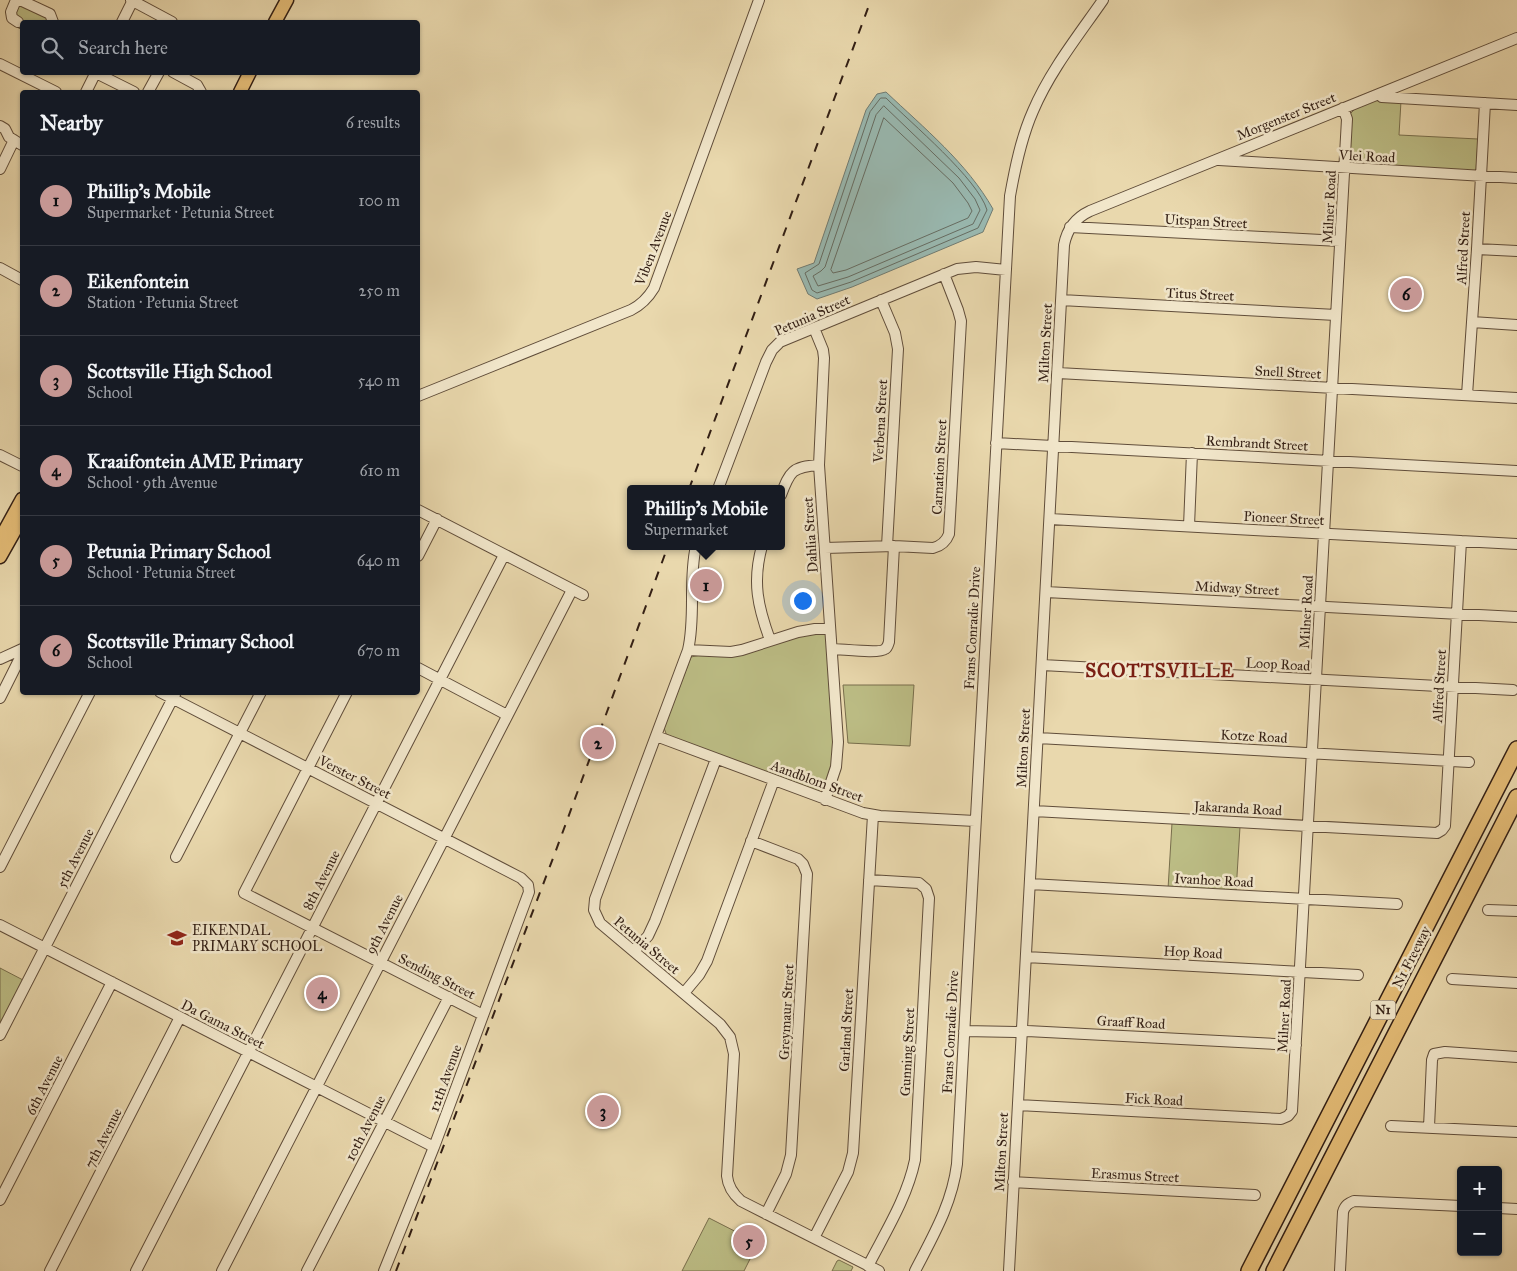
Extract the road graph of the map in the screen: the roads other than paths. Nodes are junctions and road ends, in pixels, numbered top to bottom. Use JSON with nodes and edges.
{"nodes":[{"id":1,"x":16,"y":0,"type":"edge"},
{"id":2,"x":20,"y":0,"type":"edge"},
{"id":3,"x":132,"y":0,"type":"edge"},
{"id":4,"x":287,"y":0,"type":"edge"},
{"id":5,"x":760,"y":0,"type":"edge"},
{"id":6,"x":1103,"y":0,"type":"edge"},
{"id":7,"x":52,"y":20,"type":"edge"},
{"id":8,"x":123,"y":20,"type":"edge"},
{"id":9,"x":168,"y":20,"type":"edge"},
{"id":10,"x":276,"y":20,"type":"edge"},
{"id":11,"x":18,"y":22,"type":"dead end"},
{"id":12,"x":1517,"y":38,"type":"edge"},
{"id":13,"x":0,"y":64,"type":"edge"},
{"id":14,"x":20,"y":72,"type":"edge"},
{"id":15,"x":27,"y":75,"type":"edge"},
{"id":16,"x":95,"y":75,"type":"edge"},
{"id":17,"x":100,"y":75,"type":"edge"},
{"id":18,"x":157,"y":75,"type":"edge"},
{"id":19,"x":179,"y":75,"type":"edge"},
{"id":20,"x":248,"y":75,"type":"edge"},
{"id":21,"x":53,"y":90,"type":"edge"},
{"id":22,"x":87,"y":90,"type":"edge"},
{"id":23,"x":130,"y":90,"type":"edge"},
{"id":24,"x":149,"y":90,"type":"edge"},
{"id":25,"x":200,"y":90,"type":"edge"},
{"id":26,"x":241,"y":90,"type":"edge"},
{"id":27,"x":1381,"y":93,"type":"junction"},
{"id":28,"x":1485,"y":103,"type":"junction"},
{"id":29,"x":1517,"y":105,"type":"edge"},
{"id":30,"x":1343,"y":108,"type":"junction"},
{"id":31,"x":0,"y":126,"type":"edge"},
{"id":32,"x":18,"y":142,"type":"edge"},
{"id":33,"x":1215,"y":160,"type":"junction"},
{"id":34,"x":1344,"y":168,"type":"junction"},
{"id":35,"x":0,"y":169,"type":"edge"},
{"id":36,"x":1481,"y":176,"type":"junction"},
{"id":37,"x":1517,"y":178,"type":"edge"},
{"id":38,"x":1070,"y":227,"type":"junction"},
{"id":39,"x":1340,"y":241,"type":"junction"},
{"id":40,"x":1477,"y":249,"type":"junction"},
{"id":41,"x":1517,"y":251,"type":"edge"},
{"id":42,"x":0,"y":268,"type":"edge"},
{"id":43,"x":1006,"y":270,"type":"junction"},
{"id":44,"x":944,"y":274,"type":"junction"},
{"id":45,"x":20,"y":279,"type":"edge"},
{"id":46,"x":881,"y":300,"type":"junction"},
{"id":47,"x":1062,"y":300,"type":"junction"},
{"id":48,"x":1336,"y":315,"type":"junction"},
{"id":49,"x":1472,"y":322,"type":"junction"},
{"id":50,"x":1517,"y":325,"type":"edge"},
{"id":51,"x":814,"y":328,"type":"junction"},
{"id":52,"x":1058,"y":373,"type":"junction"},
{"id":53,"x":1332,"y":388,"type":"junction"},
{"id":54,"x":420,"y":395,"type":"edge"},
{"id":55,"x":1467,"y":395,"type":"junction"},
{"id":56,"x":1517,"y":398,"type":"edge"},
{"id":57,"x":996,"y":443,"type":"junction"},
{"id":58,"x":1054,"y":446,"type":"junction"},
{"id":59,"x":1192,"y":453,"type":"junction"},
{"id":60,"x":0,"y":455,"type":"edge"},
{"id":61,"x":1328,"y":461,"type":"junction"},
{"id":62,"x":819,"y":464,"type":"junction"},
{"id":63,"x":20,"y":465,"type":"edge"},
{"id":64,"x":1517,"y":471,"type":"edge"},
{"id":65,"x":720,"y":485,"type":"edge"},
{"id":66,"x":785,"y":487,"type":"edge"},
{"id":67,"x":20,"y":503,"type":"edge"},
{"id":68,"x":420,"y":511,"type":"edge"},
{"id":69,"x":436,"y":519,"type":"junction"},
{"id":70,"x":1050,"y":519,"type":"junction"},
{"id":71,"x":20,"y":522,"type":"edge"},
{"id":72,"x":1189,"y":526,"type":"junction"},
{"id":73,"x":1324,"y":534,"type":"junction"},
{"id":74,"x":0,"y":539,"type":"edge"},
{"id":75,"x":1461,"y":541,"type":"junction"},
{"id":76,"x":1517,"y":544,"type":"edge"},
{"id":77,"x":890,"y":546,"type":"junction"},
{"id":78,"x":825,"y":548,"type":"junction"},
{"id":79,"x":696,"y":550,"type":"edge"},
{"id":80,"x":761,"y":550,"type":"edge"},
{"id":81,"x":420,"y":552,"type":"edge"},
{"id":82,"x":504,"y":555,"type":"junction"},
{"id":83,"x":0,"y":557,"type":"edge"},
{"id":84,"x":572,"y":590,"type":"junction"},
{"id":85,"x":1046,"y":592,"type":"junction"},
{"id":86,"x":583,"y":595,"type":"dead end"},
{"id":87,"x":1320,"y":607,"type":"junction"},
{"id":88,"x":1457,"y":614,"type":"junction"},
{"id":89,"x":1517,"y":617,"type":"edge"},
{"id":90,"x":830,"y":629,"type":"junction"},
{"id":91,"x":770,"y":640,"type":"junction"},
{"id":92,"x":832,"y":649,"type":"junction"},
{"id":93,"x":688,"y":650,"type":"junction"},
{"id":94,"x":20,"y":651,"type":"edge"},
{"id":95,"x":20,"y":658,"type":"edge"},
{"id":96,"x":0,"y":659,"type":"edge"},
{"id":97,"x":1042,"y":665,"type":"junction"},
{"id":98,"x":420,"y":669,"type":"edge"},
{"id":99,"x":440,"y":680,"type":"junction"},
{"id":100,"x":1316,"y":680,"type":"junction"},
{"id":101,"x":1453,"y":687,"type":"junction"},
{"id":102,"x":1513,"y":690,"type":"dead end"},
{"id":103,"x":88,"y":695,"type":"edge"},
{"id":104,"x":260,"y":695,"type":"edge"},
{"id":105,"x":345,"y":695,"type":"edge"},
{"id":106,"x":174,"y":696,"type":"edge"},
{"id":107,"x":0,"y":698,"type":"edge"},
{"id":108,"x":507,"y":715,"type":"junction"},
{"id":109,"x":240,"y":734,"type":"junction"},
{"id":110,"x":656,"y":736,"type":"junction"},
{"id":111,"x":1038,"y":738,"type":"junction"},
{"id":112,"x":1517,"y":749,"type":"edge"},
{"id":113,"x":1312,"y":753,"type":"junction"},
{"id":114,"x":716,"y":759,"type":"junction"},
{"id":115,"x":1448,"y":761,"type":"junction"},
{"id":116,"x":1469,"y":762,"type":"dead end"},
{"id":117,"x":308,"y":768,"type":"junction"},
{"id":118,"x":774,"y":780,"type":"junction"},
{"id":119,"x":1517,"y":797,"type":"edge"},
{"id":120,"x":825,"y":800,"type":"junction"},
{"id":121,"x":376,"y":803,"type":"junction"},
{"id":122,"x":1034,"y":811,"type":"junction"},
{"id":123,"x":873,"y":815,"type":"junction"},
{"id":124,"x":976,"y":821,"type":"junction"},
{"id":125,"x":1308,"y":826,"type":"junction"},
{"id":126,"x":1441,"y":832,"type":"joint"},
{"id":127,"x":444,"y":838,"type":"junction"},
{"id":128,"x":751,"y":841,"type":"junction"},
{"id":129,"x":176,"y":857,"type":"dead end"},
{"id":130,"x":0,"y":867,"type":"edge"},
{"id":131,"x":869,"y":880,"type":"junction"},
{"id":132,"x":1030,"y":884,"type":"junction"},
{"id":133,"x":529,"y":892,"type":"joint"},
{"id":134,"x":1304,"y":899,"type":"junction"},
{"id":135,"x":1397,"y":904,"type":"dead end"},
{"id":136,"x":1488,"y":910,"type":"dead end"},
{"id":137,"x":1517,"y":911,"type":"edge"},
{"id":138,"x":0,"y":924,"type":"edge"},
{"id":139,"x":312,"y":928,"type":"junction"},
{"id":140,"x":45,"y":948,"type":"junction"},
{"id":141,"x":634,"y":951,"type":"junction"},
{"id":142,"x":1026,"y":957,"type":"junction"},
{"id":143,"x":380,"y":962,"type":"junction"},
{"id":144,"x":1300,"y":972,"type":"junction"},
{"id":145,"x":1358,"y":975,"type":"dead end"},
{"id":146,"x":1452,"y":979,"type":"dead end"},
{"id":147,"x":112,"y":982,"type":"junction"},
{"id":148,"x":1517,"y":983,"type":"edge"},
{"id":149,"x":684,"y":993,"type":"junction"},
{"id":150,"x":449,"y":997,"type":"junction"},
{"id":151,"x":483,"y":1015,"type":"junction"},
{"id":152,"x":180,"y":1017,"type":"junction"},
{"id":153,"x":964,"y":1031,"type":"junction"},
{"id":154,"x":1022,"y":1031,"type":"junction"},
{"id":155,"x":0,"y":1035,"type":"edge"},
{"id":156,"x":1296,"y":1045,"type":"junction"},
{"id":157,"x":248,"y":1052,"type":"junction"},
{"id":158,"x":1517,"y":1057,"type":"edge"},
{"id":159,"x":316,"y":1087,"type":"junction"},
{"id":160,"x":1018,"y":1105,"type":"junction"},
{"id":161,"x":1288,"y":1116,"type":"joint"},
{"id":162,"x":384,"y":1122,"type":"junction"},
{"id":163,"x":1391,"y":1126,"type":"dead end"},
{"id":164,"x":1429,"y":1127,"type":"junction"},
{"id":165,"x":1517,"y":1132,"type":"edge"},
{"id":166,"x":434,"y":1147,"type":"junction"},
{"id":167,"x":1013,"y":1182,"type":"junction"},
{"id":168,"x":1255,"y":1195,"type":"dead end"},
{"id":169,"x":0,"y":1200,"type":"edge"},
{"id":170,"x":1457,"y":1206,"type":"edge"},
{"id":171,"x":1502,"y":1208,"type":"edge"},
{"id":172,"x":1517,"y":1209,"type":"edge"},
{"id":173,"x":766,"y":1214,"type":"junction"},
{"id":174,"x":814,"y":1238,"type":"junction"},
{"id":175,"x":868,"y":1266,"type":"junction"},
{"id":176,"x":50,"y":1271,"type":"edge"},
{"id":177,"x":136,"y":1271,"type":"edge"},
{"id":178,"x":222,"y":1271,"type":"edge"},
{"id":179,"x":307,"y":1271,"type":"edge"},
{"id":180,"x":384,"y":1271,"type":"edge"},
{"id":181,"x":879,"y":1271,"type":"edge"},
{"id":182,"x":915,"y":1271,"type":"edge"},
{"id":183,"x":1008,"y":1271,"type":"edge"},
{"id":184,"x":1249,"y":1271,"type":"edge"},
{"id":185,"x":1274,"y":1271,"type":"edge"},
{"id":186,"x":1340,"y":1271,"type":"edge"}],
"edges":[{"from":1,"to":11,"type":"street"},
{"from":2,"to":7,"type":"street"},
{"from":3,"to":8,"type":"street"},
{"from":3,"to":9,"type":"street"},
{"from":4,"to":10,"type":"main road"},
{"from":5,"to":54,"type":"street","name":"Viben Avenue"},
{"from":6,"to":43,"type":"street","name":"Frans Conradie Drive"},
{"from":12,"to":27,"type":"street","name":"Morgenster Street"},
{"from":13,"to":14,"type":"street"},
{"from":15,"to":21,"type":"street"},
{"from":16,"to":22,"type":"street"},
{"from":17,"to":23,"type":"street"},
{"from":18,"to":24,"type":"street"},
{"from":19,"to":25,"type":"street"},
{"from":20,"to":26,"type":"main road"},
{"from":27,"to":28,"type":"street"},
{"from":27,"to":30,"type":"street","name":"Morgenster Street"},
{"from":28,"to":29,"type":"street"},
{"from":28,"to":36,"type":"street","name":"Alfred Street"},
{"from":30,"to":33,"type":"street","name":"Morgenster Street"},
{"from":30,"to":34,"type":"street","name":"Milner Road"},
{"from":31,"to":32,"type":"street"},
{"from":32,"to":35,"type":"street"},
{"from":33,"to":34,"type":"street","name":"Vlei Road"},
{"from":33,"to":38,"type":"street","name":"Morgenster Street"},
{"from":34,"to":36,"type":"street","name":"Vlei Road"},
{"from":34,"to":39,"type":"street","name":"Milner Road"},
{"from":36,"to":37,"type":"street","name":"Vlei Road"},
{"from":36,"to":40,"type":"street","name":"Alfred Street"},
{"from":38,"to":39,"type":"street","name":"Uitspan Street"},
{"from":38,"to":47,"type":"street","name":"Milton Street"},
{"from":39,"to":48,"type":"street","name":"Milner Road"},
{"from":40,"to":41,"type":"street"},
{"from":40,"to":49,"type":"street","name":"Alfred Street"},
{"from":42,"to":45,"type":"street"},
{"from":43,"to":44,"type":"street","name":"Petunia Street"},
{"from":43,"to":57,"type":"street","name":"Frans Conradie Drive"},
{"from":44,"to":46,"type":"street","name":"Petunia Street"},
{"from":44,"to":77,"type":"street","name":"Carnation Street"},
{"from":46,"to":51,"type":"street","name":"Petunia Street"},
{"from":46,"to":77,"type":"street","name":"Verbena Street"},
{"from":47,"to":48,"type":"street","name":"Titus Street"},
{"from":47,"to":52,"type":"street","name":"Milton Street"},
{"from":48,"to":53,"type":"street","name":"Milner Road"},
{"from":49,"to":50,"type":"street"},
{"from":49,"to":55,"type":"street","name":"Alfred Street"},
{"from":51,"to":62,"type":"street","name":"Dahlia Street"},
{"from":51,"to":65,"type":"street","name":"Petunia Street"},
{"from":52,"to":53,"type":"street","name":"Snell Street"},
{"from":52,"to":58,"type":"street","name":"Milton Street"},
{"from":53,"to":55,"type":"street","name":"Snell Street"},
{"from":53,"to":61,"type":"street","name":"Milner Road"},
{"from":55,"to":56,"type":"street","name":"Snell Street"},
{"from":57,"to":58,"type":"street","name":"Rembrandt Street"},
{"from":57,"to":124,"type":"street","name":"Frans Conradie Drive"},
{"from":58,"to":59,"type":"street","name":"Rembrandt Street"},
{"from":58,"to":70,"type":"street","name":"Milton Street"},
{"from":59,"to":61,"type":"street","name":"Rembrandt Street"},
{"from":59,"to":72,"type":"street"},
{"from":60,"to":63,"type":"street"},
{"from":61,"to":64,"type":"street","name":"Rembrandt Street"},
{"from":61,"to":73,"type":"street","name":"Milner Road"},
{"from":62,"to":66,"type":"street"},
{"from":62,"to":78,"type":"street","name":"Dahlia Street"},
{"from":67,"to":74,"type":"main road"},
{"from":68,"to":69,"type":"street"},
{"from":69,"to":81,"type":"street"},
{"from":69,"to":82,"type":"street"},
{"from":70,"to":72,"type":"street","name":"Pioneer Street"},
{"from":70,"to":85,"type":"street","name":"Milton Street"},
{"from":71,"to":83,"type":"main road"},
{"from":72,"to":73,"type":"street","name":"Pioneer Street"},
{"from":73,"to":75,"type":"street","name":"Pioneer Street"},
{"from":73,"to":87,"type":"street","name":"Milner Road"},
{"from":75,"to":76,"type":"street","name":"Pioneer Street"},
{"from":75,"to":88,"type":"street","name":"Alfred Street"},
{"from":77,"to":78,"type":"street","name":"Carnation Street"},
{"from":77,"to":92,"type":"street","name":"Verbena Street"},
{"from":78,"to":90,"type":"street","name":"Dahlia Street"},
{"from":79,"to":93,"type":"street","name":"Petunia Street"},
{"from":80,"to":91,"type":"street"},
{"from":82,"to":84,"type":"street"},
{"from":82,"to":99,"type":"street","name":"8th Avenue"},
{"from":84,"to":86,"type":"street"},
{"from":84,"to":108,"type":"street","name":"9th Avenue"},
{"from":85,"to":87,"type":"street","name":"Midway Street"},
{"from":85,"to":97,"type":"street","name":"Milton Street"},
{"from":87,"to":88,"type":"street","name":"Midway Street"},
{"from":87,"to":100,"type":"street","name":"Milner Road"},
{"from":88,"to":89,"type":"street","name":"Midway Street"},
{"from":88,"to":101,"type":"street","name":"Alfred Street"},
{"from":90,"to":91,"type":"street"},
{"from":90,"to":92,"type":"street","name":"Dahlia Street"},
{"from":91,"to":93,"type":"street"},
{"from":92,"to":120,"type":"street","name":"Dahlia Street"},
{"from":93,"to":110,"type":"street","name":"Petunia Street"},
{"from":94,"to":96,"type":"street"},
{"from":95,"to":107,"type":"street"},
{"from":97,"to":100,"type":"street","name":"Loop Road"},
{"from":97,"to":111,"type":"street","name":"Milton Street"},
{"from":98,"to":99,"type":"street"},
{"from":99,"to":108,"type":"street"},
{"from":99,"to":121,"type":"street","name":"8th Avenue"},
{"from":100,"to":101,"type":"street","name":"Loop Road"},
{"from":100,"to":113,"type":"street","name":"Milner Road"},
{"from":101,"to":102,"type":"street","name":"Loop Road"},
{"from":101,"to":115,"type":"street","name":"Alfred Street"},
{"from":103,"to":130,"type":"street"},
{"from":104,"to":109,"type":"street"},
{"from":105,"to":117,"type":"street"},
{"from":106,"to":109,"type":"street","name":"Verster Street"},
{"from":106,"to":140,"type":"street","name":"5th Avenue"},
{"from":108,"to":127,"type":"street","name":"9th Avenue"},
{"from":109,"to":117,"type":"street","name":"Verster Street"},
{"from":109,"to":129,"type":"street"},
{"from":110,"to":114,"type":"street","name":"Aandblom Street"},
{"from":110,"to":141,"type":"street","name":"Petunia Street"},
{"from":111,"to":113,"type":"street","name":"Kotze Road"},
{"from":111,"to":122,"type":"street","name":"Milton Street"},
{"from":112,"to":184,"type":"highway","name":"N1 Freeway","number":"N1"},
{"from":113,"to":115,"type":"street","name":"Kotze Road"},
{"from":113,"to":125,"type":"street","name":"Milner Road"},
{"from":114,"to":118,"type":"street","name":"Aandblom Street"},
{"from":114,"to":141,"type":"street"},
{"from":115,"to":116,"type":"street","name":"Kotze Road"},
{"from":115,"to":126,"type":"street","name":"Alfred Street"},
{"from":117,"to":121,"type":"street","name":"Verster Street"},
{"from":117,"to":139,"type":"street","name":"Sending Street"},
{"from":118,"to":120,"type":"street","name":"Aandblom Street"},
{"from":118,"to":128,"type":"street"},
{"from":119,"to":185,"type":"highway","name":"N1 Freeway","number":"N1"},
{"from":120,"to":123,"type":"street","name":"Aandblom Street"},
{"from":121,"to":127,"type":"street","name":"Verster Street"},
{"from":121,"to":139,"type":"street","name":"8th Avenue"},
{"from":122,"to":125,"type":"street","name":"Jakaranda Road"},
{"from":122,"to":132,"type":"street","name":"Milton Street"},
{"from":123,"to":124,"type":"street","name":"Aandblom Street"},
{"from":123,"to":131,"type":"street","name":"Garland Street"},
{"from":124,"to":153,"type":"street","name":"Frans Conradie Drive"},
{"from":125,"to":126,"type":"street","name":"Jakaranda Road"},
{"from":125,"to":134,"type":"street","name":"Milner Road"},
{"from":127,"to":133,"type":"street","name":"Verster Street"},
{"from":127,"to":143,"type":"street","name":"9th Avenue"},
{"from":128,"to":149,"type":"street"},
{"from":128,"to":173,"type":"street","name":"Greymaur Street"},
{"from":131,"to":174,"type":"street","name":"Garland Street"},
{"from":131,"to":175,"type":"street","name":"Gunning Street"},
{"from":132,"to":134,"type":"street","name":"Ivanhoe Road"},
{"from":132,"to":142,"type":"street","name":"Milton Street"},
{"from":133,"to":151,"type":"street","name":"12th Avenue"},
{"from":134,"to":135,"type":"street","name":"Ivanhoe Road"},
{"from":134,"to":144,"type":"street","name":"Milner Road"},
{"from":136,"to":137,"type":"street"},
{"from":138,"to":140,"type":"street","name":"Da Gama Street"},
{"from":139,"to":143,"type":"street","name":"Sending Street"},
{"from":139,"to":157,"type":"street","name":"8th Avenue"},
{"from":140,"to":147,"type":"street","name":"Da Gama Street"},
{"from":140,"to":155,"type":"street","name":"5th Avenue"},
{"from":141,"to":149,"type":"street","name":"Petunia Street"},
{"from":142,"to":144,"type":"street","name":"Hop Road"},
{"from":142,"to":154,"type":"street","name":"Milton Street"},
{"from":143,"to":150,"type":"street","name":"Sending Street"},
{"from":143,"to":159,"type":"street","name":"9th Avenue"},
{"from":144,"to":145,"type":"street","name":"Hop Road"},
{"from":144,"to":156,"type":"street","name":"Milner Road"},
{"from":146,"to":148,"type":"street"},
{"from":147,"to":152,"type":"street","name":"Da Gama Street"},
{"from":147,"to":169,"type":"street","name":"6th Avenue"},
{"from":149,"to":173,"type":"street","name":"Petunia Street"},
{"from":150,"to":151,"type":"street","name":"Sending Street"},
{"from":150,"to":162,"type":"street","name":"10th Avenue"},
{"from":151,"to":166,"type":"street","name":"12th Avenue"},
{"from":152,"to":157,"type":"street","name":"Da Gama Street"},
{"from":152,"to":176,"type":"street","name":"7th Avenue"},
{"from":153,"to":154,"type":"street","name":"Graaff Road"},
{"from":153,"to":182,"type":"street","name":"Frans Conradie Drive"},
{"from":154,"to":156,"type":"street","name":"Graaff Road"},
{"from":154,"to":160,"type":"street","name":"Milton Street"},
{"from":156,"to":161,"type":"street","name":"Milner Road"},
{"from":157,"to":159,"type":"street","name":"Da Gama Street"},
{"from":157,"to":177,"type":"street","name":"8th Avenue"},
{"from":158,"to":164,"type":"street"},
{"from":159,"to":162,"type":"street","name":"Da Gama Street"},
{"from":159,"to":178,"type":"street","name":"9th Avenue"},
{"from":160,"to":161,"type":"street","name":"Fick Road"},
{"from":160,"to":167,"type":"street","name":"Milton Street"},
{"from":162,"to":166,"type":"street","name":"Da Gama Street"},
{"from":162,"to":179,"type":"street","name":"10th Avenue"},
{"from":163,"to":164,"type":"street"},
{"from":164,"to":165,"type":"street"},
{"from":166,"to":180,"type":"street","name":"12th Avenue"},
{"from":167,"to":168,"type":"street","name":"Erasmus Street"},
{"from":167,"to":183,"type":"street","name":"Milton Street"},
{"from":170,"to":186,"type":"street"},
{"from":171,"to":172,"type":"street"},
{"from":173,"to":174,"type":"street","name":"Petunia Street"},
{"from":174,"to":175,"type":"street","name":"Petunia Street"},
{"from":175,"to":181,"type":"street","name":"Petunia Street"}]}
